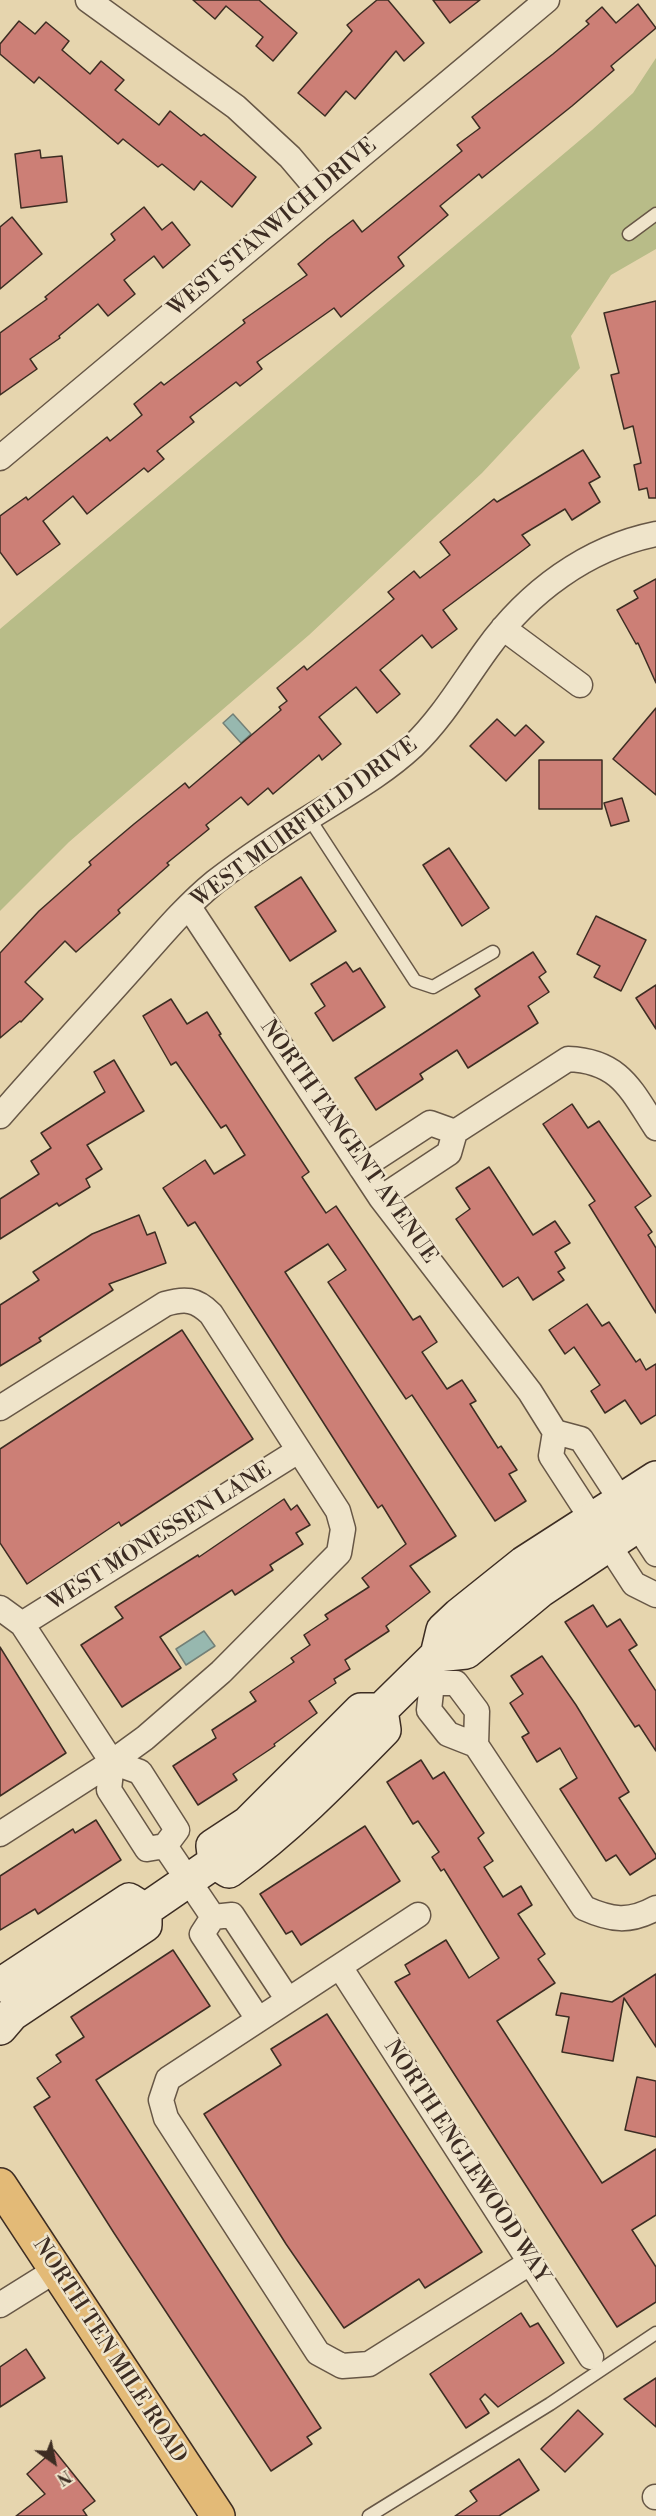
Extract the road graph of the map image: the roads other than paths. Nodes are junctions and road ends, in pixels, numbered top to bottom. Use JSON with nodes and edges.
{"nodes":[{"id":1,"x":88,"y":0,"type":"edge"},
{"id":2,"x":547,"y":0,"type":"edge"},
{"id":3,"x":318,"y":189,"type":"junction"},
{"id":4,"x":656,"y":214,"type":"edge"},
{"id":5,"x":629,"y":234,"type":"dead end"},
{"id":6,"x":0,"y":458,"type":"edge"},
{"id":7,"x":656,"y":534,"type":"edge"},
{"id":8,"x":503,"y":628,"type":"junction"},
{"id":9,"x":580,"y":685,"type":"dead end"},
{"id":10,"x":309,"y":818,"type":"junction"},
{"id":11,"x":189,"y":907,"type":"junction"},
{"id":12,"x":493,"y":952,"type":"dead end"},
{"id":13,"x":0,"y":1116,"type":"edge"},
{"id":14,"x":656,"y":1128,"type":"edge"},
{"id":15,"x":455,"y":1132,"type":"junction"},
{"id":16,"x":361,"y":1168,"type":"junction"},
{"id":17,"x":381,"y":1198,"type":"junction"},
{"id":18,"x":0,"y":1408,"type":"edge"},
{"id":19,"x":555,"y":1432,"type":"junction"},
{"id":20,"x":298,"y":1450,"type":"junction"},
{"id":21,"x":656,"y":1478,"type":"edge"},
{"id":22,"x":638,"y":1513,"type":"edge"},
{"id":23,"x":600,"y":1531,"type":"junction"},
{"id":24,"x":656,"y":1554,"type":"edge"},
{"id":25,"x":656,"y":1594,"type":"edge"},
{"id":26,"x":0,"y":1608,"type":"edge"},
{"id":27,"x":22,"y":1624,"type":"junction"},
{"id":28,"x":430,"y":1670,"type":"junction"},
{"id":29,"x":476,"y":1745,"type":"junction"},
{"id":30,"x":112,"y":1762,"type":"junction"},
{"id":31,"x":0,"y":1834,"type":"edge"},
{"id":32,"x":165,"y":1846,"type":"junction"},
{"id":33,"x":188,"y":1881,"type":"junction"},
{"id":34,"x":656,"y":1908,"type":"edge"},
{"id":35,"x":145,"y":1910,"type":"junction"},
{"id":36,"x":418,"y":1915,"type":"dead end"},
{"id":37,"x":213,"y":1917,"type":"junction"},
{"id":38,"x":340,"y":1967,"type":"junction"},
{"id":39,"x":0,"y":1985,"type":"edge"},
{"id":40,"x":288,"y":2000,"type":"junction"},
{"id":41,"x":258,"y":2019,"type":"junction"},
{"id":42,"x":0,"y":2028,"type":"edge"},
{"id":43,"x":0,"y":2185,"type":"edge"},
{"id":44,"x":531,"y":2262,"type":"junction"},
{"id":45,"x":56,"y":2270,"type":"junction"},
{"id":46,"x":0,"y":2305,"type":"edge"},
{"id":47,"x":656,"y":2333,"type":"edge"},
{"id":48,"x":591,"y":2357,"type":"dead end"},
{"id":49,"x":218,"y":2516,"type":"edge"},
{"id":50,"x":369,"y":2516,"type":"edge"}],
"edges":[{"from":1,"to":3,"type":"street"},
{"from":2,"to":3,"type":"street","name":"WEST STANWICH DRIVE"},
{"from":3,"to":6,"type":"street","name":"WEST STANWICH DRIVE"},
{"from":4,"to":5,"type":"lane"},
{"from":7,"to":8,"type":"street","name":"WEST MUIRFIELD DRIVE"},
{"from":8,"to":9,"type":"street"},
{"from":8,"to":10,"type":"street","name":"WEST MUIRFIELD DRIVE"},
{"from":10,"to":11,"type":"street","name":"WEST MUIRFIELD DRIVE"},
{"from":10,"to":12,"type":"lane"},
{"from":11,"to":13,"type":"street","name":"WEST MUIRFIELD DRIVE"},
{"from":11,"to":16,"type":"street","name":"NORTH TANGENT AVENUE"},
{"from":14,"to":15,"type":"street"},
{"from":15,"to":16,"type":"street"},
{"from":15,"to":17,"type":"street"},
{"from":16,"to":17,"type":"street","name":"NORTH TANGENT AVENUE"},
{"from":17,"to":19,"type":"street","name":"NORTH TANGENT AVENUE"},
{"from":18,"to":20,"type":"street"},
{"from":19,"to":22,"type":"street"},
{"from":19,"to":23,"type":"street"},
{"from":20,"to":27,"type":"street","name":"WEST MONESSEN LANE"},
{"from":20,"to":30,"type":"street"},
{"from":21,"to":22,"type":"street"},
{"from":22,"to":23,"type":"street"},
{"from":22,"to":24,"type":"street"},
{"from":23,"to":25,"type":"street"},
{"from":23,"to":28,"type":"street"},
{"from":26,"to":27,"type":"street"},
{"from":27,"to":30,"type":"street"},
{"from":28,"to":29,"type":"street"},
{"from":28,"to":29,"type":"street"},
{"from":28,"to":33,"type":"street"},
{"from":29,"to":34,"type":"street"},
{"from":30,"to":31,"type":"street"},
{"from":30,"to":32,"type":"street"},
{"from":30,"to":32,"type":"street"},
{"from":32,"to":33,"type":"street"},
{"from":33,"to":35,"type":"street"},
{"from":33,"to":37,"type":"street"},
{"from":35,"to":39,"type":"street"},
{"from":35,"to":42,"type":"street"},
{"from":36,"to":38,"type":"street"},
{"from":37,"to":40,"type":"street"},
{"from":37,"to":41,"type":"street"},
{"from":38,"to":40,"type":"street"},
{"from":38,"to":44,"type":"street","name":"NORTH ENGLEWOOD WAY"},
{"from":40,"to":41,"type":"street"},
{"from":41,"to":44,"type":"street"},
{"from":43,"to":45,"type":"main road","name":"NORTH TEN MILE ROAD"},
{"from":44,"to":48,"type":"street","name":"NORTH ENGLEWOOD WAY"},
{"from":45,"to":46,"type":"street"},
{"from":45,"to":49,"type":"main road","name":"NORTH TEN MILE ROAD"},
{"from":47,"to":50,"type":"lane"}]}
